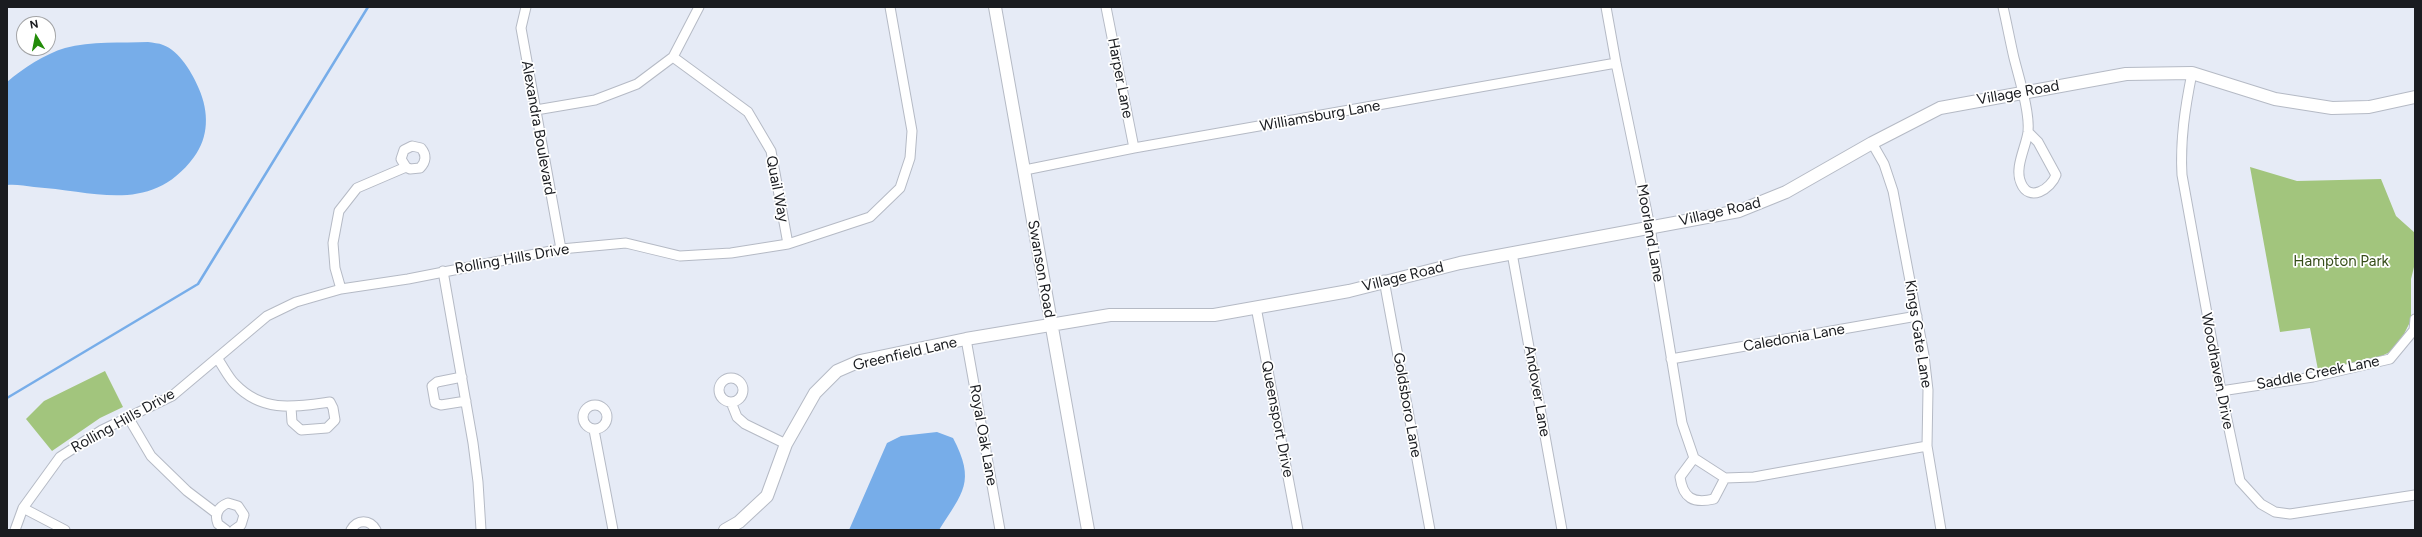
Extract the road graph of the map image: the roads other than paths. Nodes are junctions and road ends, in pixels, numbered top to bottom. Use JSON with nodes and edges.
{"nodes":[{"id":1,"x":526,"y":7,"type":"edge"},
{"id":2,"x":699,"y":7,"type":"edge"},
{"id":3,"x":890,"y":7,"type":"edge"},
{"id":4,"x":995,"y":7,"type":"edge"},
{"id":5,"x":1106,"y":7,"type":"edge"},
{"id":6,"x":1606,"y":7,"type":"edge"},
{"id":7,"x":2003,"y":7,"type":"edge"},
{"id":8,"x":673,"y":57,"type":"junction"},
{"id":9,"x":1616,"y":63,"type":"junction"},
{"id":10,"x":2192,"y":73,"type":"junction"},
{"id":11,"x":2023,"y":92,"type":"junction"},
{"id":12,"x":2415,"y":97,"type":"edge"},
{"id":13,"x":536,"y":110,"type":"junction"},
{"id":14,"x":2028,"y":132,"type":"junction"},
{"id":15,"x":1872,"y":143,"type":"junction"},
{"id":16,"x":1134,"y":148,"type":"junction"},
{"id":17,"x":406,"y":167,"type":"dead end"},
{"id":18,"x":1025,"y":170,"type":"junction"},
{"id":19,"x":1650,"y":227,"type":"junction"},
{"id":20,"x":788,"y":244,"type":"junction"},
{"id":21,"x":561,"y":249,"type":"junction"},
{"id":22,"x":1512,"y":253,"type":"junction"},
{"id":23,"x":443,"y":271,"type":"junction"},
{"id":24,"x":1384,"y":280,"type":"junction"},
{"id":25,"x":341,"y":289,"type":"junction"},
{"id":26,"x":1256,"y":308,"type":"junction"},
{"id":27,"x":1917,"y":316,"type":"junction"},
{"id":28,"x":2415,"y":319,"type":"edge"},
{"id":29,"x":1051,"y":326,"type":"junction"},
{"id":30,"x":966,"y":340,"type":"junction"},
{"id":31,"x":217,"y":358,"type":"junction"},
{"id":32,"x":1671,"y":359,"type":"junction"},
{"id":33,"x":462,"y":377,"type":"junction"},
{"id":34,"x":2221,"y":391,"type":"junction"},
{"id":35,"x":466,"y":402,"type":"junction"},
{"id":36,"x":731,"y":402,"type":"dead end"},
{"id":37,"x":291,"y":407,"type":"junction"},
{"id":38,"x":128,"y":417,"type":"junction"},
{"id":39,"x":594,"y":430,"type":"dead end"},
{"id":40,"x":786,"y":444,"type":"junction"},
{"id":41,"x":1926,"y":446,"type":"junction"},
{"id":42,"x":1694,"y":458,"type":"junction"},
{"id":43,"x":1725,"y":478,"type":"junction"},
{"id":44,"x":2415,"y":495,"type":"edge"},
{"id":45,"x":23,"y":508,"type":"junction"},
{"id":46,"x":216,"y":514,"type":"junction"},
{"id":47,"x":15,"y":530,"type":"edge"},
{"id":48,"x":65,"y":530,"type":"edge"},
{"id":49,"x":226,"y":530,"type":"edge"},
{"id":50,"x":234,"y":530,"type":"edge"},
{"id":51,"x":351,"y":530,"type":"edge"},
{"id":52,"x":376,"y":530,"type":"edge"},
{"id":53,"x":481,"y":530,"type":"edge"},
{"id":54,"x":613,"y":530,"type":"edge"},
{"id":55,"x":725,"y":530,"type":"edge"},
{"id":56,"x":1000,"y":530,"type":"edge"},
{"id":57,"x":1088,"y":530,"type":"edge"},
{"id":58,"x":1298,"y":530,"type":"edge"},
{"id":59,"x":1430,"y":530,"type":"edge"},
{"id":60,"x":1562,"y":530,"type":"edge"},
{"id":61,"x":1941,"y":530,"type":"edge"}],
"edges":[{"from":1,"to":13,"type":"street","name":"Alexandra Boulevard"},
{"from":2,"to":8,"type":"street"},
{"from":3,"to":20,"type":"street","name":"Rolling Hills Drive"},
{"from":4,"to":18,"type":"street","name":"Swanson Road"},
{"from":5,"to":16,"type":"street","name":"Harper Lane"},
{"from":6,"to":9,"type":"street","name":"Moorland Lane"},
{"from":7,"to":11,"type":"street"},
{"from":8,"to":13,"type":"street"},
{"from":8,"to":20,"type":"street","name":"Quail Way"},
{"from":9,"to":16,"type":"street","name":"Williamsburg Lane"},
{"from":9,"to":19,"type":"street","name":"Moorland Lane"},
{"from":10,"to":11,"type":"street","name":"Village Road"},
{"from":10,"to":12,"type":"street","name":"Village Road"},
{"from":10,"to":34,"type":"street","name":"Woodhaven Drive"},
{"from":11,"to":14,"type":"street"},
{"from":11,"to":15,"type":"street","name":"Village Road"},
{"from":13,"to":21,"type":"street","name":"Alexandra Boulevard"},
{"from":14,"to":14,"type":"street"},
{"from":15,"to":19,"type":"street","name":"Village Road"},
{"from":15,"to":27,"type":"street","name":"Kings Gate Lane"},
{"from":16,"to":18,"type":"street","name":"Williamsburg Lane"},
{"from":17,"to":25,"type":"street"},
{"from":18,"to":29,"type":"street","name":"Swanson Road"},
{"from":19,"to":22,"type":"street","name":"Village Road"},
{"from":19,"to":32,"type":"street","name":"Moorland Lane"},
{"from":20,"to":21,"type":"street","name":"Rolling Hills Drive"},
{"from":21,"to":23,"type":"street","name":"Rolling Hills Drive"},
{"from":22,"to":24,"type":"street","name":"Village Road"},
{"from":22,"to":60,"type":"street","name":"Andover Lane"},
{"from":23,"to":25,"type":"street","name":"Rolling Hills Drive"},
{"from":23,"to":33,"type":"street"},
{"from":24,"to":26,"type":"street","name":"Village Road"},
{"from":24,"to":59,"type":"street","name":"Goldsboro Lane"},
{"from":25,"to":31,"type":"street","name":"Rolling Hills Drive"},
{"from":26,"to":29,"type":"street","name":"Village Road"},
{"from":26,"to":58,"type":"street","name":"Queensport Drive"},
{"from":27,"to":32,"type":"street","name":"Caledonia Lane"},
{"from":27,"to":41,"type":"street","name":"Kings Gate Lane"},
{"from":28,"to":34,"type":"street","name":"Saddle Creek Lane"},
{"from":29,"to":30,"type":"street","name":"Greenfield Lane"},
{"from":29,"to":57,"type":"street","name":"Swanson Road"},
{"from":30,"to":40,"type":"street","name":"Greenfield Lane"},
{"from":30,"to":56,"type":"street","name":"Royal Oak Lane"},
{"from":31,"to":37,"type":"street"},
{"from":31,"to":38,"type":"street","name":"Rolling Hills Drive"},
{"from":32,"to":42,"type":"street","name":"Moorland Lane"},
{"from":33,"to":35,"type":"street"},
{"from":33,"to":35,"type":"street"},
{"from":34,"to":44,"type":"street","name":"Woodhaven Drive"},
{"from":35,"to":53,"type":"street"},
{"from":36,"to":40,"type":"street"},
{"from":37,"to":37,"type":"street"},
{"from":38,"to":45,"type":"street","name":"Rolling Hills Drive"},
{"from":38,"to":46,"type":"street"},
{"from":39,"to":54,"type":"street"},
{"from":40,"to":55,"type":"street","name":"Greenfield Lane"},
{"from":41,"to":43,"type":"street"},
{"from":41,"to":61,"type":"street","name":"Kings Gate Lane"},
{"from":42,"to":43,"type":"street"},
{"from":42,"to":43,"type":"street"},
{"from":45,"to":47,"type":"street","name":"Rolling Hills Drive"},
{"from":45,"to":48,"type":"street"},
{"from":46,"to":49,"type":"street"},
{"from":46,"to":50,"type":"street"},
{"from":51,"to":52,"type":"street"}]}
